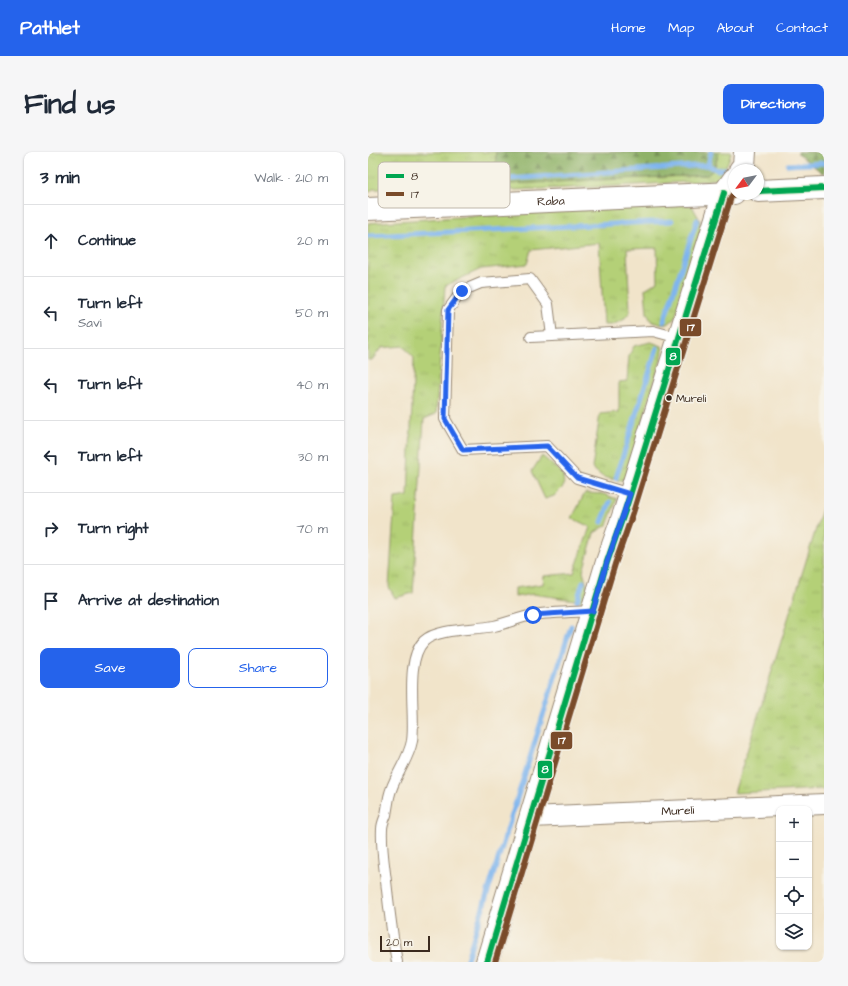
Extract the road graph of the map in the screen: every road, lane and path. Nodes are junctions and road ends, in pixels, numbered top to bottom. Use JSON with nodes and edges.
{"nodes":[{"id":1,"x":745,"y":152,"type":"edge"},
{"id":2,"x":744,"y":164,"type":"edge"},
{"id":3,"x":728,"y":188,"type":"edge"},
{"id":4,"x":824,"y":188,"type":"edge"},
{"id":5,"x":764,"y":191,"type":"edge"},
{"id":6,"x":728,"y":197,"type":"edge"},
{"id":7,"x":510,"y":201,"type":"edge"},
{"id":8,"x":385,"y":208,"type":"edge"},
{"id":9,"x":368,"y":209,"type":"edge"},
{"id":10,"x":552,"y":336,"type":"junction"},
{"id":11,"x":531,"y":337,"type":"dead end"},
{"id":12,"x":679,"y":338,"type":"junction"},
{"id":13,"x":630,"y":494,"type":"junction"},
{"id":14,"x":593,"y":611,"type":"junction"},
{"id":15,"x":824,"y":804,"type":"edge"},
{"id":16,"x":531,"y":817,"type":"junction"},
{"id":17,"x":397,"y":962,"type":"edge"},
{"id":18,"x":487,"y":962,"type":"edge"}],
"edges":[{"from":1,"to":2,"type":"street"},
{"from":3,"to":7,"type":"street","name":"Raba"},
{"from":4,"to":5,"type":"street"},
{"from":6,"to":12,"type":"street"},
{"from":8,"to":9,"type":"street","name":"Raba"},
{"from":10,"to":11,"type":"lane"},
{"from":10,"to":12,"type":"lane"},
{"from":10,"to":13,"type":"lane"},
{"from":12,"to":13,"type":"street"},
{"from":13,"to":14,"type":"street"},
{"from":14,"to":16,"type":"street"},
{"from":14,"to":17,"type":"lane"},
{"from":15,"to":16,"type":"street","name":"Mureli"},
{"from":16,"to":18,"type":"street"}]}
